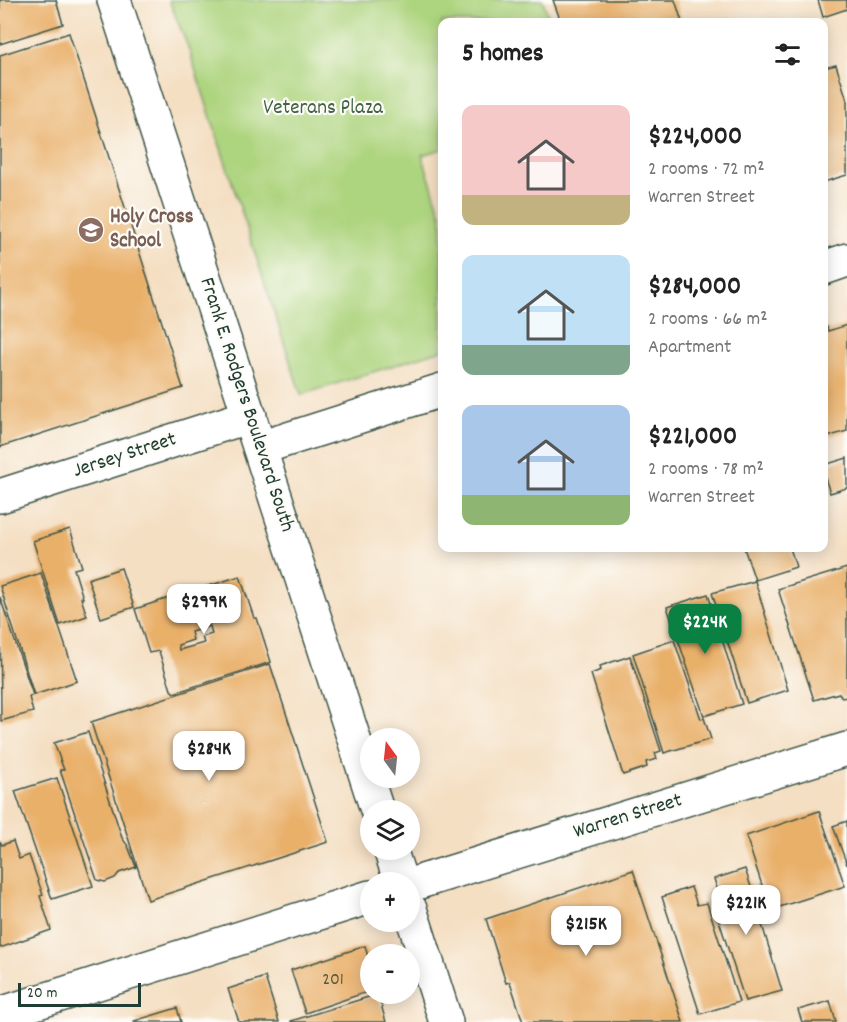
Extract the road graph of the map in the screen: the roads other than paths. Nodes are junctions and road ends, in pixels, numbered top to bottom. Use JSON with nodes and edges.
{"nodes":[{"id":1,"x":114,"y":0,"type":"edge"},
{"id":2,"x":847,"y":260,"type":"edge"},
{"id":3,"x":828,"y":267,"type":"edge"},
{"id":4,"x":438,"y":391,"type":"edge"},
{"id":5,"x":250,"y":416,"type":"junction"},
{"id":6,"x":260,"y":448,"type":"junction"},
{"id":7,"x":0,"y":495,"type":"edge"},
{"id":8,"x":847,"y":749,"type":"edge"},
{"id":9,"x":374,"y":800,"type":"edge"},
{"id":10,"x":420,"y":882,"type":"edge"},
{"id":11,"x":360,"y":900,"type":"edge"},
{"id":12,"x":418,"y":932,"type":"edge"},
{"id":13,"x":0,"y":1014,"type":"edge"},
{"id":14,"x":447,"y":1022,"type":"edge"}],
"edges":[{"from":1,"to":5,"type":"street","name":"Frank E. Rodgers Boulevard South"},
{"from":2,"to":3,"type":"street"},
{"from":4,"to":6,"type":"street"},
{"from":5,"to":6,"type":"street","name":"Frank E. Rodgers Boulevard South"},
{"from":5,"to":7,"type":"street","name":"Jersey Street"},
{"from":6,"to":9,"type":"street","name":"Frank E. Rodgers Boulevard South"},
{"from":8,"to":10,"type":"street","name":"Warren Street"},
{"from":11,"to":13,"type":"street"},
{"from":12,"to":14,"type":"street"}]}
